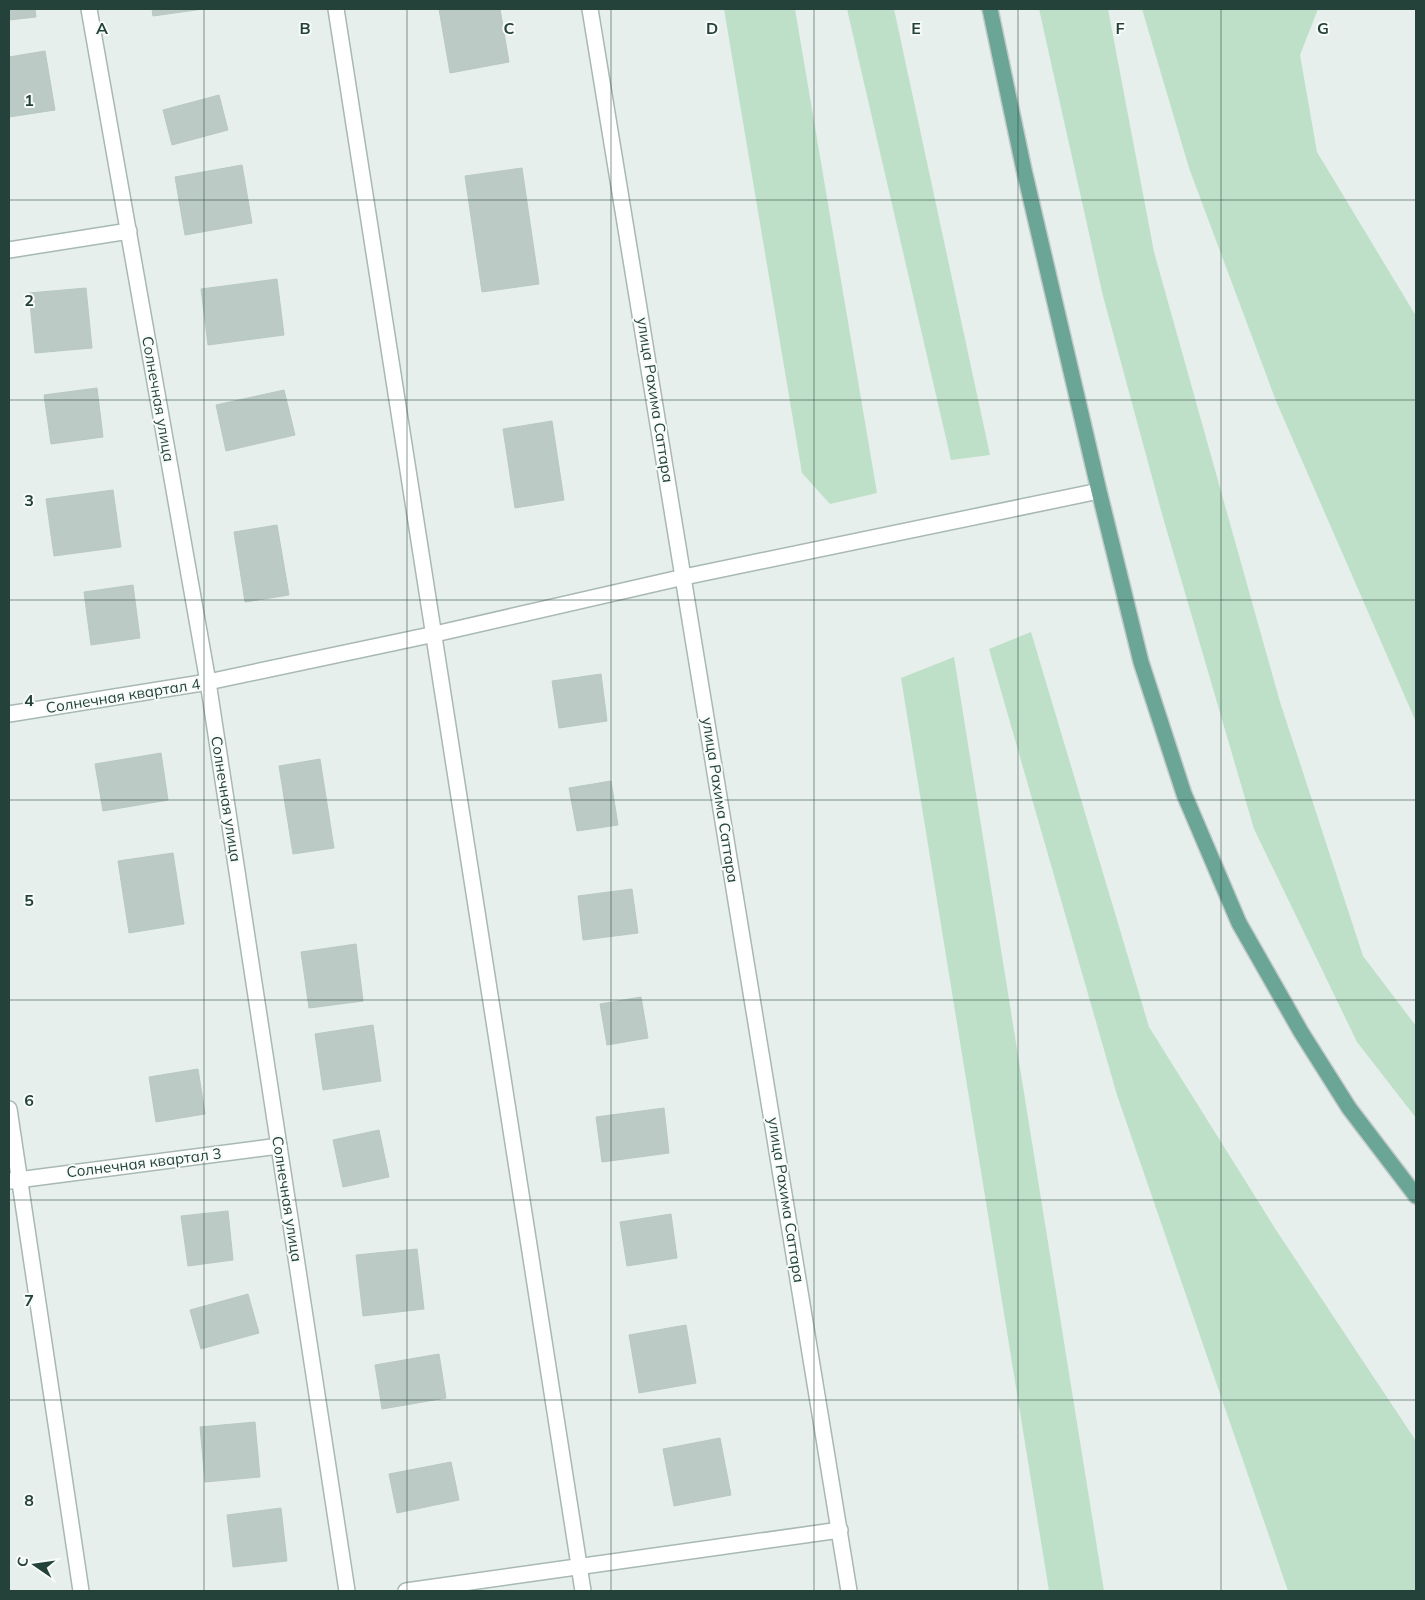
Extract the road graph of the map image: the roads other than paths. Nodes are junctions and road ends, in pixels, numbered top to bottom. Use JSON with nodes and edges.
{"nodes":[{"id":1,"x":89,"y":9,"type":"edge"},
{"id":2,"x":336,"y":9,"type":"edge"},
{"id":3,"x":590,"y":9,"type":"edge"},
{"id":4,"x":990,"y":9,"type":"edge"},
{"id":5,"x":129,"y":232,"type":"junction"},
{"id":6,"x":9,"y":250,"type":"edge"},
{"id":7,"x":1098,"y":491,"type":"junction"},
{"id":8,"x":684,"y":577,"type":"junction"},
{"id":9,"x":435,"y":634,"type":"junction"},
{"id":10,"x":208,"y":682,"type":"junction"},
{"id":11,"x":9,"y":714,"type":"edge"},
{"id":12,"x":9,"y":1109,"type":"edge"},
{"id":13,"x":279,"y":1146,"type":"junction"},
{"id":14,"x":14,"y":1180,"type":"edge"},
{"id":15,"x":1416,"y":1196,"type":"edge"},
{"id":16,"x":840,"y":1530,"type":"junction"},
{"id":17,"x":579,"y":1567,"type":"junction"},
{"id":18,"x":81,"y":1591,"type":"edge"},
{"id":19,"x":346,"y":1591,"type":"edge"},
{"id":20,"x":406,"y":1591,"type":"edge"},
{"id":21,"x":583,"y":1591,"type":"edge"},
{"id":22,"x":849,"y":1591,"type":"edge"}],
"edges":[{"from":1,"to":5,"type":"street","name":"Солнечная улица"},
{"from":2,"to":9,"type":"street"},
{"from":3,"to":8,"type":"street","name":"улица Рахима Саттара"},
{"from":4,"to":7,"type":"main road"},
{"from":5,"to":6,"type":"street"},
{"from":5,"to":10,"type":"street","name":"Солнечная улица"},
{"from":7,"to":8,"type":"street","name":"Солнечная квартал 4"},
{"from":7,"to":15,"type":"main road"},
{"from":8,"to":9,"type":"street","name":"Солнечная квартал 4"},
{"from":8,"to":16,"type":"street","name":"улица Рахима Саттара"},
{"from":9,"to":10,"type":"street","name":"Солнечная квартал 4"},
{"from":9,"to":17,"type":"street"},
{"from":10,"to":11,"type":"street","name":"Солнечная квартал 4"},
{"from":10,"to":13,"type":"street","name":"Солнечная улица"},
{"from":12,"to":14,"type":"street"},
{"from":13,"to":14,"type":"street","name":"Солнечная квартал 3"},
{"from":13,"to":19,"type":"street","name":"Солнечная улица"},
{"from":14,"to":18,"type":"street"},
{"from":16,"to":17,"type":"street"},
{"from":16,"to":22,"type":"street","name":"улица Рахима Саттара"},
{"from":17,"to":20,"type":"street"},
{"from":17,"to":21,"type":"street"}]}
